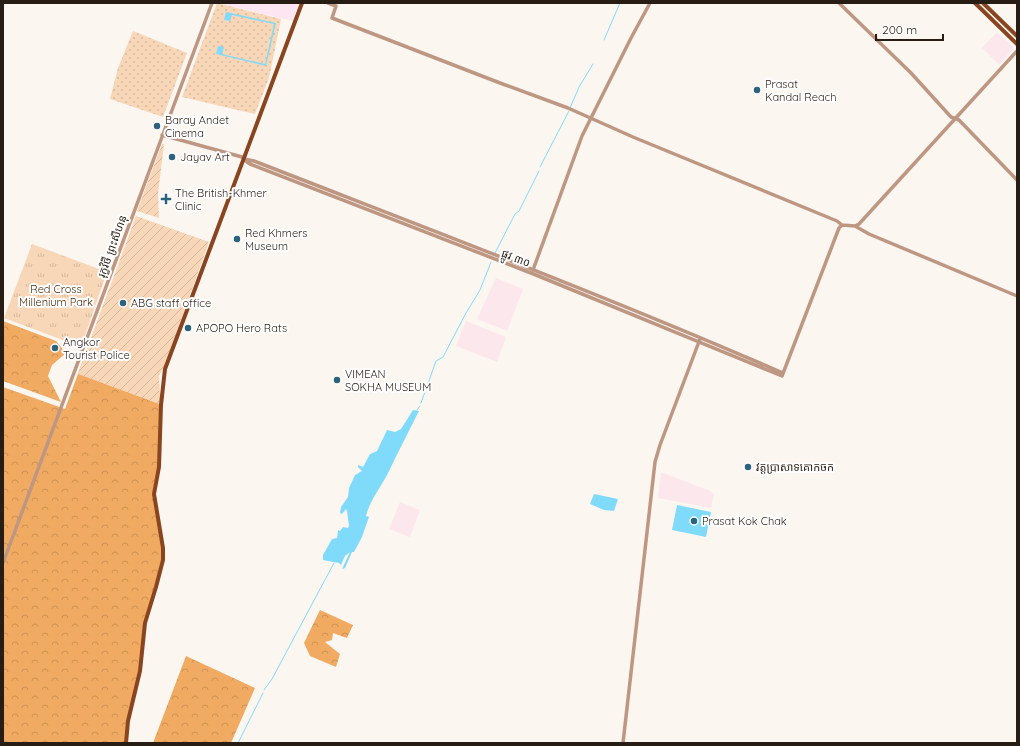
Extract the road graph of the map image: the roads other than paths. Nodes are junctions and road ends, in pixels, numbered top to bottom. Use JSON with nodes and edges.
{"nodes":[{"id":1,"x":212,"y":3,"type":"edge"},
{"id":2,"x":302,"y":3,"type":"edge"},
{"id":3,"x":328,"y":3,"type":"edge"},
{"id":4,"x":650,"y":3,"type":"edge"},
{"id":5,"x":839,"y":3,"type":"edge"},
{"id":6,"x":975,"y":3,"type":"edge"},
{"id":7,"x":983,"y":3,"type":"edge"},
{"id":8,"x":1017,"y":36,"type":"edge"},
{"id":9,"x":1017,"y":44,"type":"edge"},
{"id":10,"x":1017,"y":51,"type":"edge"},
{"id":11,"x":590,"y":118,"type":"junction"},
{"id":12,"x":955,"y":118,"type":"junction"},
{"id":13,"x":162,"y":136,"type":"junction"},
{"id":14,"x":244,"y":159,"type":"junction"},
{"id":15,"x":1017,"y":180,"type":"edge"},
{"id":16,"x":842,"y":225,"type":"junction"},
{"id":17,"x":855,"y":226,"type":"junction"},
{"id":18,"x":532,"y":272,"type":"junction"},
{"id":19,"x":1017,"y":296,"type":"edge"},
{"id":20,"x":700,"y":340,"type":"junction"},
{"id":21,"x":3,"y":563,"type":"edge"},
{"id":22,"x":126,"y":743,"type":"edge"},
{"id":23,"x":623,"y":743,"type":"edge"}],
"edges":[{"from":1,"to":13,"type":"street","name":"រុក្ខវិថី ព្រះសីហនុ"},
{"from":2,"to":14,"type":"main road"},
{"from":3,"to":11,"type":"street"},
{"from":4,"to":11,"type":"street"},
{"from":5,"to":12,"type":"street"},
{"from":6,"to":9,"type":"main road"},
{"from":7,"to":8,"type":"main road"},
{"from":10,"to":12,"type":"street"},
{"from":11,"to":16,"type":"street"},
{"from":11,"to":18,"type":"street"},
{"from":12,"to":15,"type":"street"},
{"from":12,"to":17,"type":"street"},
{"from":13,"to":14,"type":"street","name":"ផ្លូវ ៣០"},
{"from":13,"to":21,"type":"street","name":"រុក្ខវិថី ព្រះសីហនុ"},
{"from":14,"to":18,"type":"street","name":"ផ្លូវ ៣០"},
{"from":14,"to":22,"type":"main road"},
{"from":16,"to":17,"type":"street"},
{"from":16,"to":20,"type":"street","name":"ផ្លូវ ៣០"},
{"from":17,"to":19,"type":"street"},
{"from":18,"to":20,"type":"street","name":"ផ្លូវ ៣០"},
{"from":20,"to":23,"type":"street"}]}
